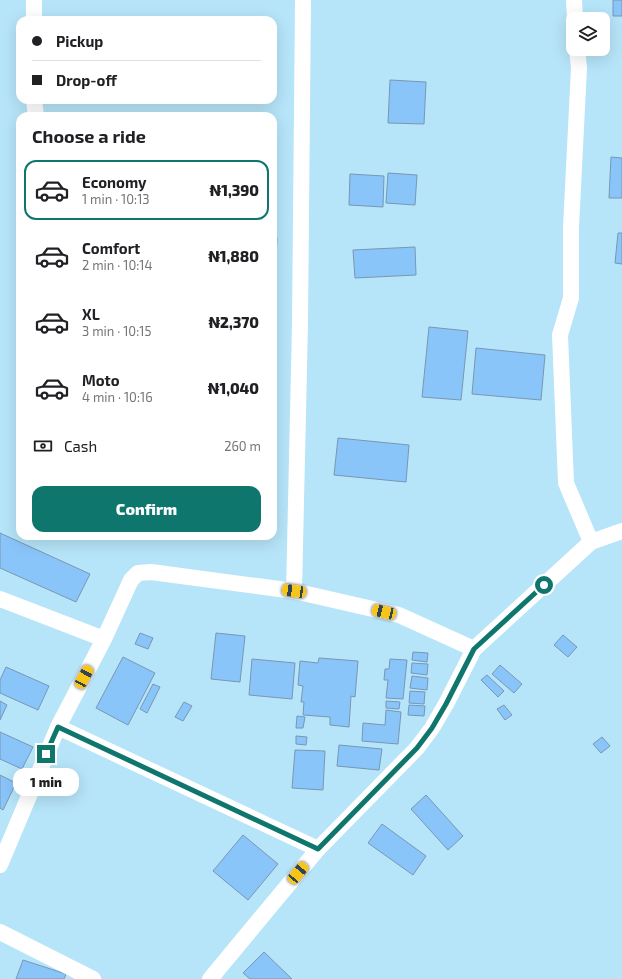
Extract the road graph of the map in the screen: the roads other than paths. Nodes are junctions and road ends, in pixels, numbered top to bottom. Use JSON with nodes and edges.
{"nodes":[{"id":1,"x":34,"y":0,"type":"edge"},
{"id":2,"x":303,"y":0,"type":"edge"},
{"id":3,"x":574,"y":0,"type":"edge"},
{"id":4,"x":575,"y":12,"type":"edge"},
{"id":5,"x":34,"y":16,"type":"edge"},
{"id":6,"x":578,"y":56,"type":"edge"},
{"id":7,"x":622,"y":531,"type":"edge"},
{"id":8,"x":591,"y":542,"type":"junction"},
{"id":9,"x":294,"y":591,"type":"junction"},
{"id":10,"x":0,"y":599,"type":"edge"},
{"id":11,"x":104,"y":639,"type":"junction"},
{"id":12,"x":474,"y":649,"type":"junction"},
{"id":13,"x":58,"y":727,"type":"junction"},
{"id":14,"x":318,"y":849,"type":"junction"},
{"id":15,"x":0,"y":865,"type":"edge"},
{"id":16,"x":0,"y":932,"type":"edge"},
{"id":17,"x":92,"y":979,"type":"edge"},
{"id":18,"x":210,"y":979,"type":"edge"}],
"edges":[{"from":1,"to":5,"type":"street"},
{"from":2,"to":9,"type":"street"},
{"from":3,"to":4,"type":"street"},
{"from":6,"to":8,"type":"street"},
{"from":7,"to":8,"type":"street"},
{"from":8,"to":12,"type":"street"},
{"from":9,"to":11,"type":"street"},
{"from":9,"to":12,"type":"street"},
{"from":10,"to":11,"type":"street"},
{"from":11,"to":13,"type":"street"},
{"from":12,"to":14,"type":"street"},
{"from":13,"to":14,"type":"street"},
{"from":13,"to":15,"type":"street"},
{"from":14,"to":18,"type":"street"},
{"from":16,"to":17,"type":"street"}]}
